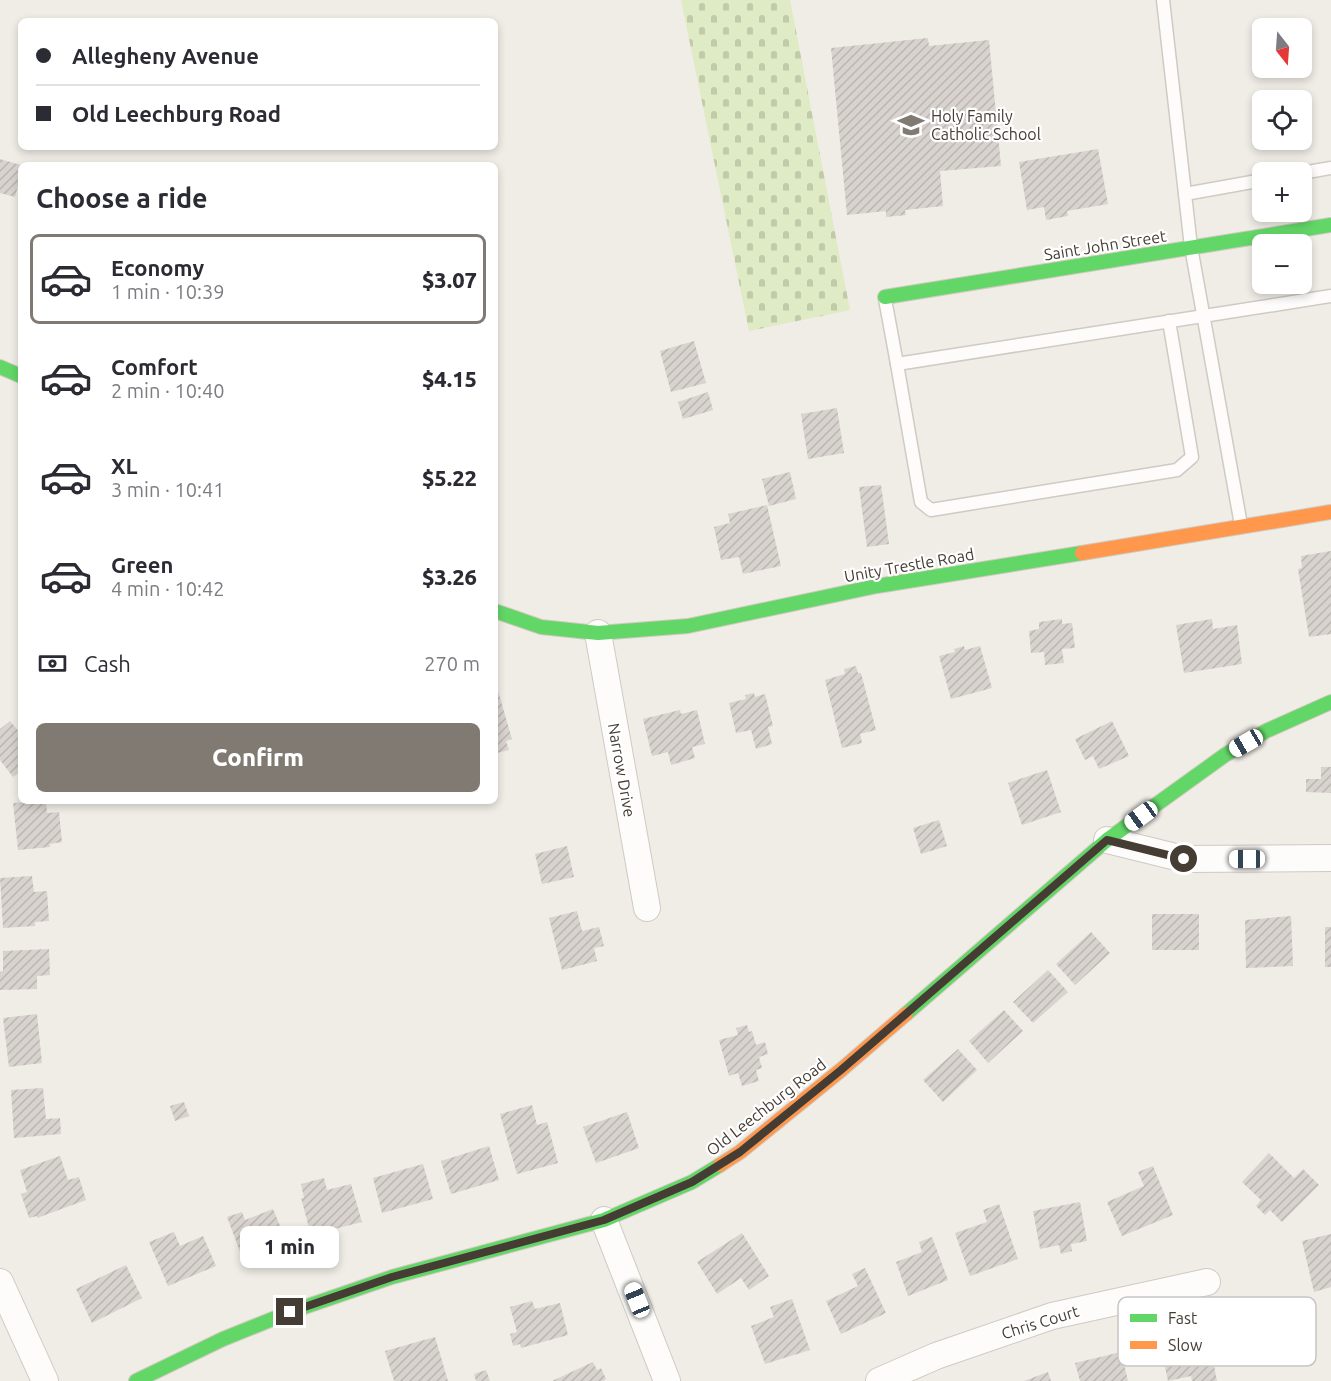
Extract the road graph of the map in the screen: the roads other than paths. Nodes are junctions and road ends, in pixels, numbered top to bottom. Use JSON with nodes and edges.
{"nodes":[{"id":1,"x":1163,"y":0,"type":"edge"},
{"id":2,"x":1331,"y":168,"type":"edge"},
{"id":3,"x":1312,"y":171,"type":"edge"},
{"id":4,"x":1252,"y":182,"type":"edge"},
{"id":5,"x":1185,"y":194,"type":"junction"},
{"id":6,"x":1331,"y":225,"type":"edge"},
{"id":7,"x":1191,"y":247,"type":"junction"},
{"id":8,"x":1331,"y":296,"type":"edge"},
{"id":9,"x":885,"y":297,"type":"joint"},
{"id":10,"x":1204,"y":316,"type":"junction"},
{"id":11,"x":1169,"y":321,"type":"junction"},
{"id":12,"x":897,"y":364,"type":"junction"},
{"id":13,"x":0,"y":367,"type":"edge"},
{"id":14,"x":18,"y":375,"type":"edge"},
{"id":15,"x":1331,"y":512,"type":"edge"},
{"id":16,"x":1241,"y":526,"type":"junction"},
{"id":17,"x":498,"y":612,"type":"edge"},
{"id":18,"x":598,"y":633,"type":"junction"},
{"id":19,"x":1331,"y":702,"type":"edge"},
{"id":20,"x":1107,"y":840,"type":"junction"},
{"id":21,"x":1331,"y":858,"type":"edge"},
{"id":22,"x":647,"y":908,"type":"dead end"},
{"id":23,"x":604,"y":1220,"type":"junction"},
{"id":24,"x":0,"y":1282,"type":"edge"},
{"id":25,"x":1207,"y":1282,"type":"dead end"},
{"id":26,"x":1139,"y":1297,"type":"edge"},
{"id":27,"x":1118,"y":1302,"type":"edge"},
{"id":28,"x":45,"y":1381,"type":"edge"},
{"id":29,"x":136,"y":1381,"type":"edge"},
{"id":30,"x":667,"y":1381,"type":"edge"},
{"id":31,"x":879,"y":1381,"type":"edge"}],
"edges":[{"from":1,"to":5,"type":"lane"},
{"from":2,"to":3,"type":"lane"},
{"from":4,"to":5,"type":"lane"},
{"from":5,"to":7,"type":"lane"},
{"from":6,"to":7,"type":"street","name":"Saint John Street"},
{"from":7,"to":9,"type":"street","name":"Saint John Street"},
{"from":7,"to":10,"type":"lane"},
{"from":8,"to":10,"type":"lane"},
{"from":9,"to":12,"type":"lane"},
{"from":10,"to":11,"type":"lane"},
{"from":10,"to":16,"type":"lane"},
{"from":11,"to":12,"type":"lane"},
{"from":11,"to":12,"type":"lane"},
{"from":13,"to":14,"type":"street"},
{"from":15,"to":16,"type":"street","name":"Unity Trestle Road"},
{"from":16,"to":18,"type":"street","name":"Unity Trestle Road"},
{"from":17,"to":18,"type":"street","name":"Unity Trestle Road"},
{"from":18,"to":22,"type":"street","name":"Narrow Drive"},
{"from":19,"to":20,"type":"street","name":"Old Leechburg Road"},
{"from":20,"to":21,"type":"street"},
{"from":20,"to":23,"type":"street","name":"Old Leechburg Road"},
{"from":23,"to":29,"type":"street","name":"Old Leechburg Road"},
{"from":23,"to":30,"type":"street"},
{"from":24,"to":28,"type":"street"},
{"from":25,"to":26,"type":"street","name":"Chris Court"},
{"from":27,"to":31,"type":"street","name":"Chris Court"}]}
